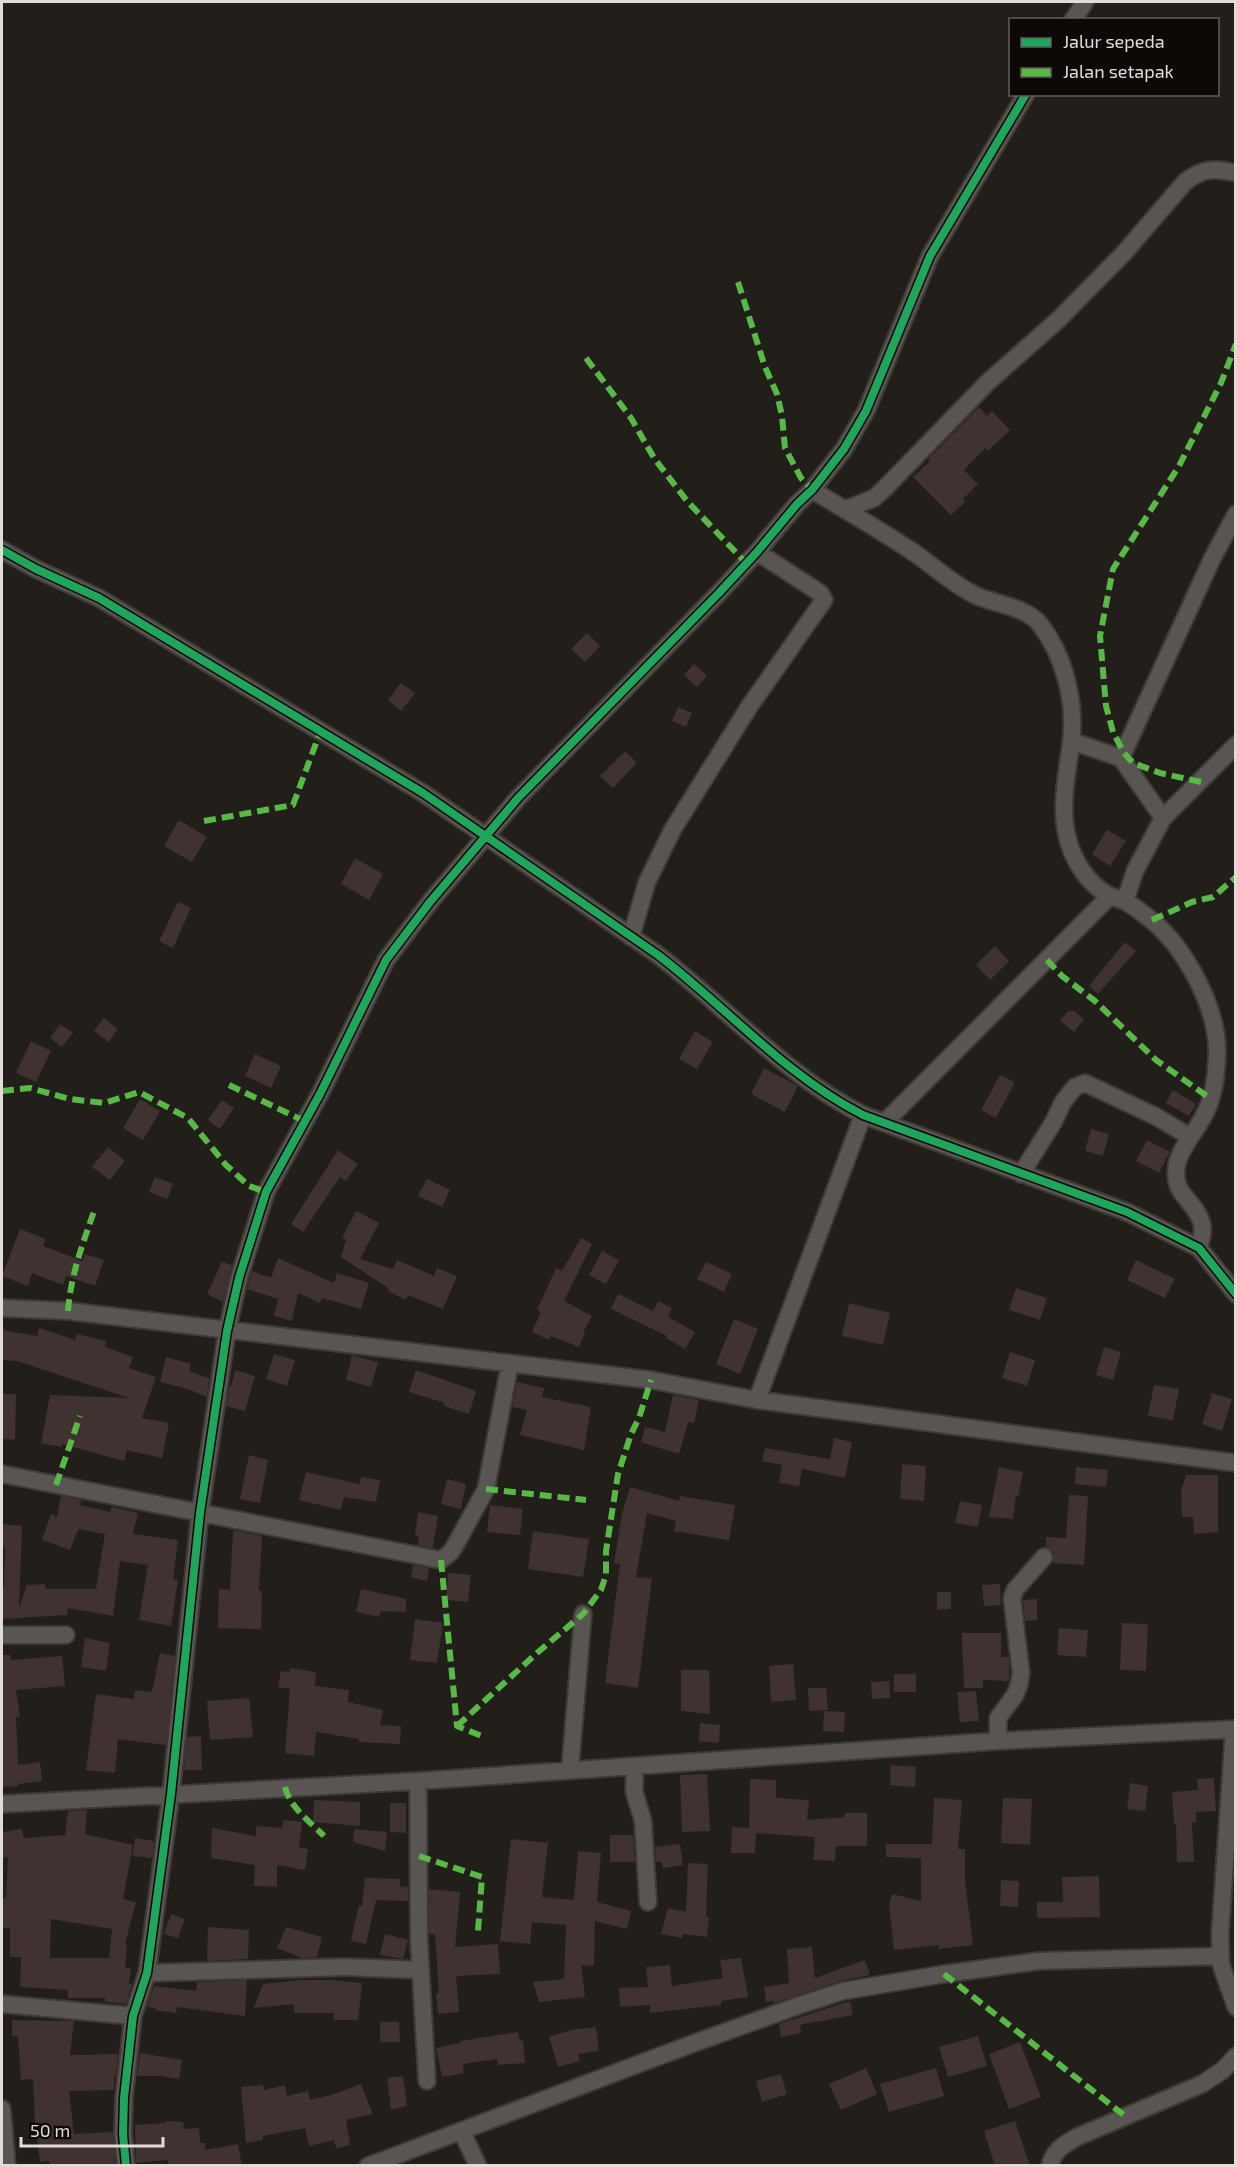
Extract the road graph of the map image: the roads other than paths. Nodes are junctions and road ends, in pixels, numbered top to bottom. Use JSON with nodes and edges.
{"nodes":[{"id":1,"x":1084,"y":2,"type":"edge"},
{"id":2,"x":1074,"y":18,"type":"edge"},
{"id":3,"x":1025,"y":96,"type":"edge"},
{"id":4,"x":1236,"y":173,"type":"edge"},
{"id":5,"x":812,"y":490,"type":"junction"},
{"id":6,"x":845,"y":510,"type":"junction"},
{"id":7,"x":1236,"y":514,"type":"edge"},
{"id":8,"x":2,"y":550,"type":"edge"},
{"id":9,"x":757,"y":552,"type":"junction"},
{"id":10,"x":1071,"y":741,"type":"junction"},
{"id":11,"x":1236,"y":745,"type":"edge"},
{"id":12,"x":1121,"y":758,"type":"junction"},
{"id":13,"x":1163,"y":818,"type":"junction"},
{"id":14,"x":485,"y":838,"type":"junction"},
{"id":15,"x":1118,"y":899,"type":"junction"},
{"id":16,"x":632,"y":937,"type":"junction"},
{"id":17,"x":863,"y":1115,"type":"junction"},
{"id":18,"x":884,"y":1123,"type":"junction"},
{"id":19,"x":1190,"y":1137,"type":"junction"},
{"id":20,"x":1021,"y":1174,"type":"junction"},
{"id":21,"x":1199,"y":1248,"type":"junction"},
{"id":22,"x":1236,"y":1294,"type":"edge"},
{"id":23,"x":2,"y":1308,"type":"edge"},
{"id":24,"x":227,"y":1331,"type":"junction"},
{"id":25,"x":510,"y":1363,"type":"junction"},
{"id":26,"x":757,"y":1400,"type":"junction"},
{"id":27,"x":1236,"y":1463,"type":"edge"},
{"id":28,"x":2,"y":1474,"type":"edge"},
{"id":29,"x":200,"y":1513,"type":"junction"},
{"id":30,"x":1044,"y":1557,"type":"dead end"},
{"id":31,"x":583,"y":1614,"type":"dead end"},
{"id":32,"x":2,"y":1635,"type":"edge"},
{"id":33,"x":66,"y":1635,"type":"dead end"},
{"id":34,"x":1235,"y":1729,"type":"edge"},
{"id":35,"x":998,"y":1741,"type":"junction"},
{"id":36,"x":635,"y":1767,"type":"junction"},
{"id":37,"x":570,"y":1770,"type":"junction"},
{"id":38,"x":418,"y":1781,"type":"junction"},
{"id":39,"x":171,"y":1794,"type":"junction"},
{"id":40,"x":2,"y":1804,"type":"edge"},
{"id":41,"x":648,"y":1902,"type":"dead end"},
{"id":42,"x":1224,"y":1943,"type":"edge"},
{"id":43,"x":1236,"y":1966,"type":"edge"},
{"id":44,"x":421,"y":1970,"type":"junction"},
{"id":45,"x":147,"y":1973,"type":"junction"},
{"id":46,"x":2,"y":2004,"type":"edge"},
{"id":47,"x":1236,"y":2007,"type":"edge"},
{"id":48,"x":133,"y":2016,"type":"junction"},
{"id":49,"x":1236,"y":2056,"type":"edge"},
{"id":50,"x":427,"y":2081,"type":"dead end"},
{"id":51,"x":2,"y":2109,"type":"edge"},
{"id":52,"x":462,"y":2132,"type":"junction"},
{"id":53,"x":7,"y":2166,"type":"edge"},
{"id":54,"x":126,"y":2166,"type":"edge"},
{"id":55,"x":368,"y":2166,"type":"edge"},
{"id":56,"x":478,"y":2166,"type":"edge"},
{"id":57,"x":1050,"y":2166,"type":"edge"}],
"edges":[{"from":1,"to":2,"type":"street"},
{"from":3,"to":5,"type":"street"},
{"from":4,"to":6,"type":"street"},
{"from":5,"to":6,"type":"street"},
{"from":5,"to":9,"type":"street"},
{"from":6,"to":10,"type":"street"},
{"from":7,"to":12,"type":"street"},
{"from":8,"to":14,"type":"street"},
{"from":9,"to":14,"type":"street"},
{"from":9,"to":16,"type":"street"},
{"from":10,"to":12,"type":"street"},
{"from":10,"to":15,"type":"street"},
{"from":11,"to":13,"type":"street"},
{"from":12,"to":13,"type":"street"},
{"from":13,"to":15,"type":"street"},
{"from":14,"to":16,"type":"street"},
{"from":14,"to":24,"type":"street"},
{"from":15,"to":18,"type":"street"},
{"from":15,"to":19,"type":"street"},
{"from":16,"to":17,"type":"street"},
{"from":17,"to":18,"type":"street"},
{"from":17,"to":26,"type":"street"},
{"from":18,"to":20,"type":"street"},
{"from":19,"to":20,"type":"street"},
{"from":19,"to":21,"type":"street"},
{"from":20,"to":21,"type":"street"},
{"from":21,"to":22,"type":"street"},
{"from":23,"to":24,"type":"street"},
{"from":24,"to":25,"type":"street"},
{"from":24,"to":29,"type":"street"},
{"from":25,"to":26,"type":"street"},
{"from":25,"to":29,"type":"street"},
{"from":26,"to":27,"type":"street"},
{"from":28,"to":29,"type":"street"},
{"from":29,"to":39,"type":"street"},
{"from":30,"to":35,"type":"street"},
{"from":31,"to":37,"type":"street"},
{"from":32,"to":33,"type":"street"},
{"from":34,"to":35,"type":"street"},
{"from":34,"to":42,"type":"street"},
{"from":35,"to":36,"type":"street"},
{"from":36,"to":37,"type":"street"},
{"from":36,"to":41,"type":"street"},
{"from":37,"to":38,"type":"street"},
{"from":38,"to":39,"type":"street"},
{"from":38,"to":44,"type":"street"},
{"from":39,"to":40,"type":"street"},
{"from":39,"to":45,"type":"street"},
{"from":42,"to":43,"type":"street"},
{"from":42,"to":47,"type":"street"},
{"from":42,"to":52,"type":"street"},
{"from":44,"to":45,"type":"street"},
{"from":44,"to":50,"type":"street"},
{"from":45,"to":48,"type":"street"},
{"from":46,"to":48,"type":"street"},
{"from":48,"to":54,"type":"street"},
{"from":49,"to":57,"type":"street"},
{"from":51,"to":53,"type":"street"},
{"from":52,"to":55,"type":"street"},
{"from":52,"to":56,"type":"street"}]}
